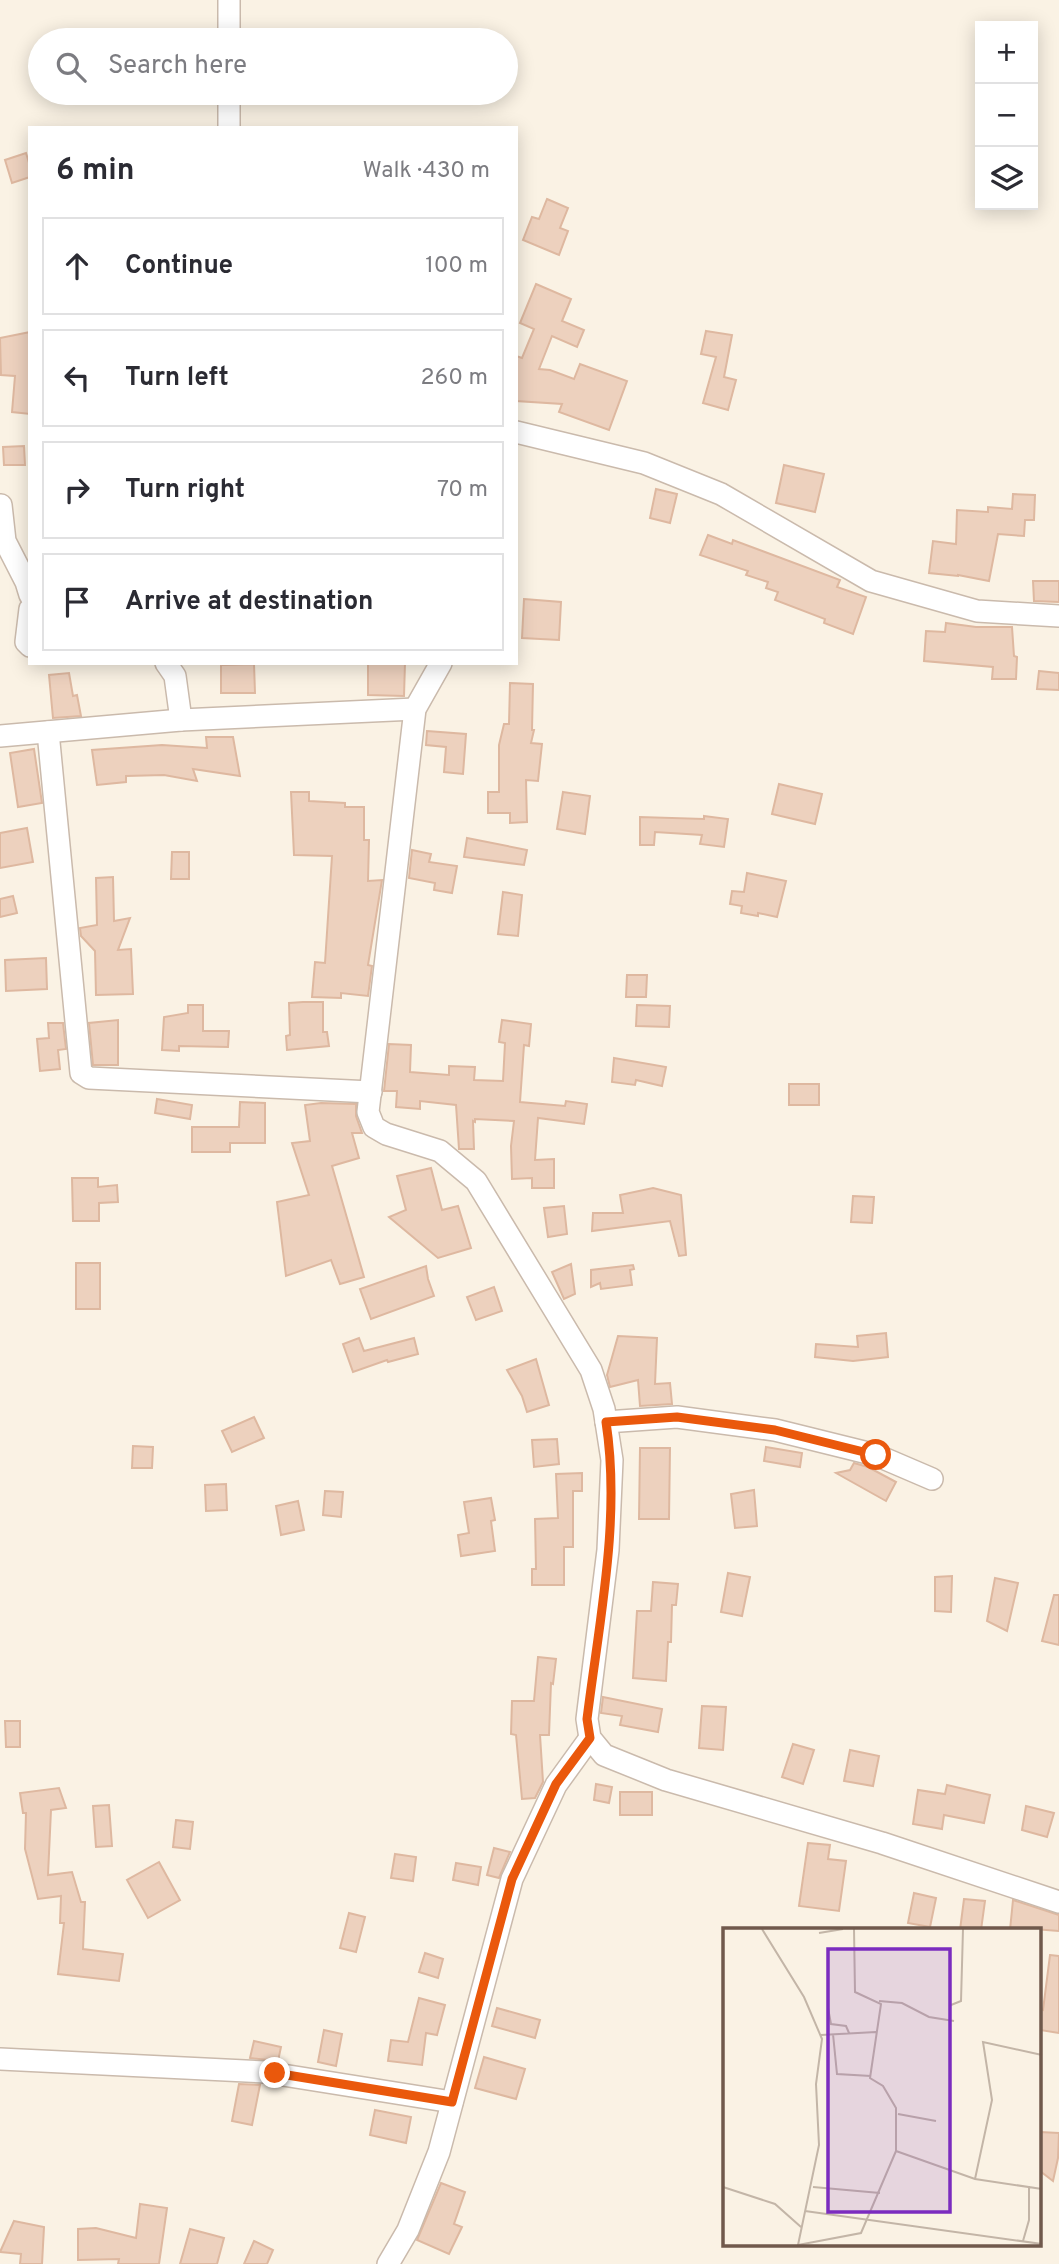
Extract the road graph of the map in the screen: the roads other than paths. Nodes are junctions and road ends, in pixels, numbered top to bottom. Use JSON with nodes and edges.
{"nodes":[{"id":1,"x":229,"y":0,"type":"edge"},
{"id":2,"x":229,"y":28,"type":"edge"},
{"id":3,"x":229,"y":105,"type":"edge"},
{"id":4,"x":229,"y":126,"type":"edge"},
{"id":5,"x":518,"y":432,"type":"edge"},
{"id":6,"x":1,"y":505,"type":"edge"},
{"id":7,"x":28,"y":588,"type":"edge"},
{"id":8,"x":1059,"y":616,"type":"edge"},
{"id":9,"x":28,"y":623,"type":"edge"},
{"id":10,"x":28,"y":644,"type":"edge"},
{"id":11,"x":167,"y":665,"type":"edge"},
{"id":12,"x":440,"y":665,"type":"edge"},
{"id":13,"x":415,"y":709,"type":"junction"},
{"id":14,"x":181,"y":720,"type":"junction"},
{"id":15,"x":48,"y":732,"type":"junction"},
{"id":16,"x":0,"y":736,"type":"edge"},
{"id":17,"x":371,"y":1092,"type":"junction"},
{"id":18,"x":606,"y":1422,"type":"junction"},
{"id":19,"x":932,"y":1479,"type":"dead end"},
{"id":20,"x":590,"y":1738,"type":"junction"},
{"id":21,"x":1059,"y":1902,"type":"edge"},
{"id":22,"x":0,"y":2059,"type":"edge"},
{"id":23,"x":452,"y":2102,"type":"junction"},
{"id":24,"x":387,"y":2264,"type":"edge"}],
"edges":[{"from":1,"to":2,"type":"street"},
{"from":3,"to":4,"type":"street"},
{"from":5,"to":8,"type":"street"},
{"from":6,"to":7,"type":"street"},
{"from":9,"to":10,"type":"street"},
{"from":11,"to":14,"type":"street"},
{"from":12,"to":13,"type":"street"},
{"from":13,"to":14,"type":"street"},
{"from":13,"to":17,"type":"street"},
{"from":14,"to":15,"type":"street"},
{"from":15,"to":16,"type":"street"},
{"from":15,"to":17,"type":"street"},
{"from":17,"to":18,"type":"street"},
{"from":18,"to":19,"type":"street"},
{"from":18,"to":20,"type":"street"},
{"from":20,"to":21,"type":"street"},
{"from":20,"to":23,"type":"street"},
{"from":22,"to":23,"type":"street"},
{"from":23,"to":24,"type":"street"}]}
